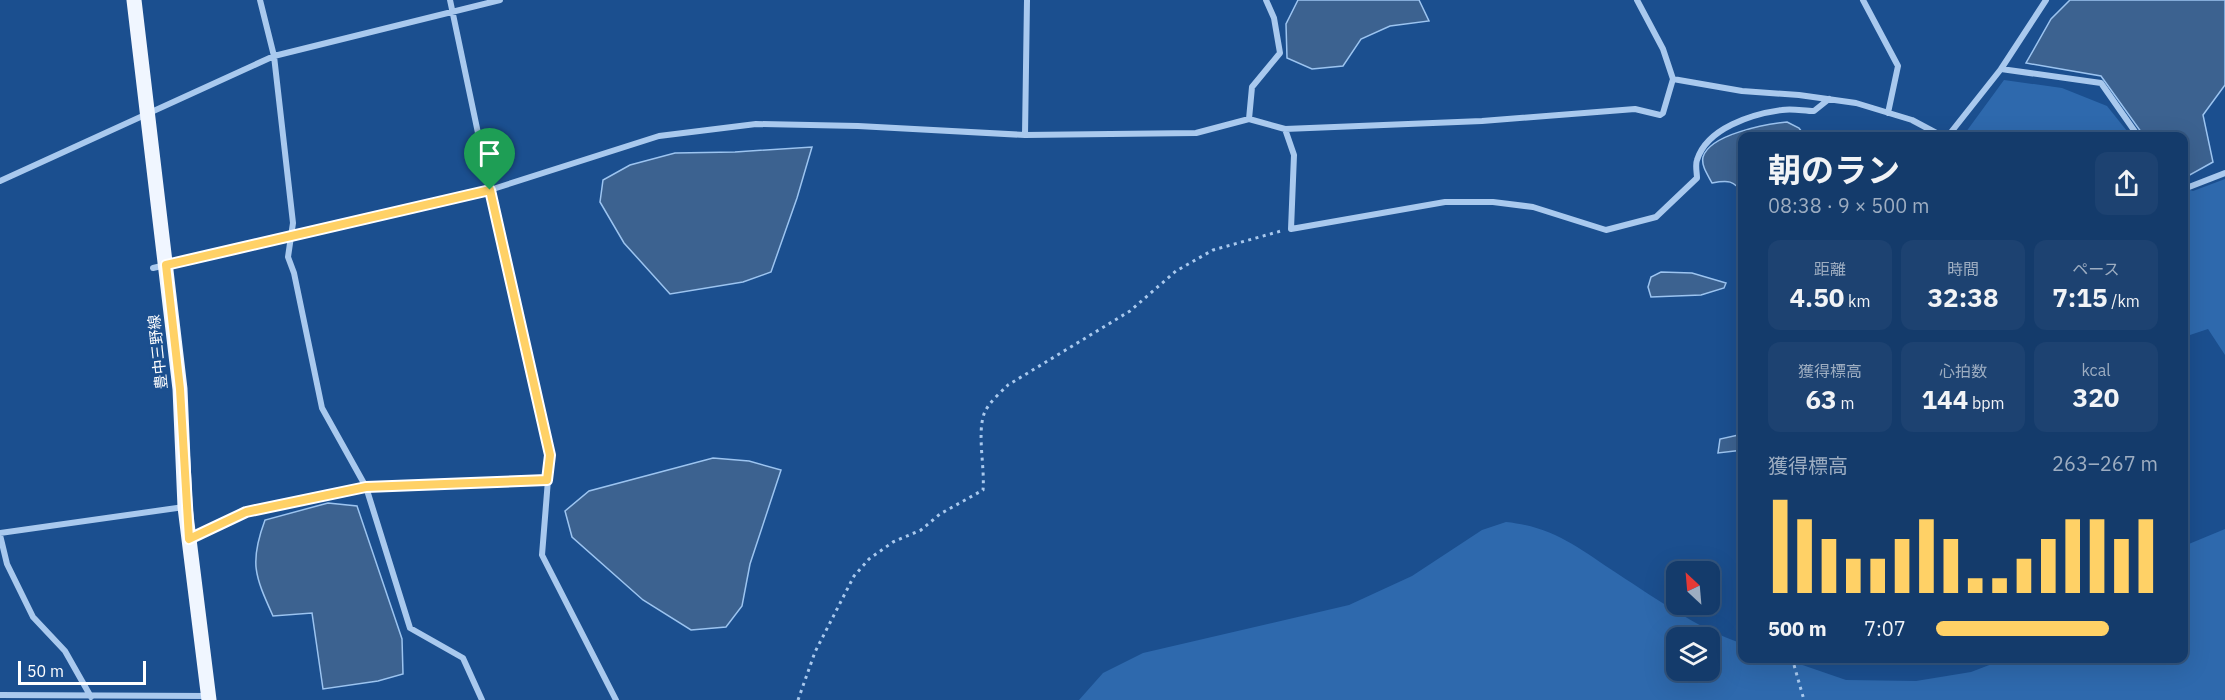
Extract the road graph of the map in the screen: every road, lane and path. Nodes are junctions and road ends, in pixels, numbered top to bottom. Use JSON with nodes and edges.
{"nodes":[{"id":1,"x":134,"y":0,"type":"edge"},
{"id":2,"x":260,"y":0,"type":"edge"},
{"id":3,"x":450,"y":0,"type":"edge"},
{"id":4,"x":500,"y":0,"type":"edge"},
{"id":5,"x":1027,"y":0,"type":"edge"},
{"id":6,"x":1266,"y":0,"type":"edge"},
{"id":7,"x":1637,"y":0,"type":"edge"},
{"id":8,"x":1863,"y":0,"type":"edge"},
{"id":9,"x":2046,"y":0,"type":"edge"},
{"id":10,"x":453,"y":12,"type":"junction"},
{"id":11,"x":274,"y":56,"type":"junction"},
{"id":12,"x":2001,"y":69,"type":"junction"},
{"id":13,"x":1673,"y":78,"type":"junction"},
{"id":14,"x":1829,"y":99,"type":"junction"},
{"id":15,"x":149,"y":113,"type":"junction"},
{"id":16,"x":1888,"y":113,"type":"junction"},
{"id":17,"x":1249,"y":118,"type":"junction"},
{"id":18,"x":1285,"y":129,"type":"junction"},
{"id":19,"x":1934,"y":132,"type":"edge"},
{"id":20,"x":1951,"y":132,"type":"edge"},
{"id":21,"x":2135,"y":132,"type":"edge"},
{"id":22,"x":1025,"y":135,"type":"junction"},
{"id":23,"x":2225,"y":173,"type":"edge"},
{"id":24,"x":0,"y":181,"type":"edge"},
{"id":25,"x":2188,"y":186,"type":"edge"},
{"id":26,"x":490,"y":190,"type":"junction"},
{"id":27,"x":1291,"y":229,"type":"junction"},
{"id":28,"x":291,"y":236,"type":"junction"},
{"id":29,"x":159,"y":267,"type":"junction"},
{"id":30,"x":547,"y":480,"type":"junction"},
{"id":31,"x":366,"y":487,"type":"junction"},
{"id":32,"x":185,"y":507,"type":"junction"},
{"id":33,"x":0,"y":534,"type":"edge"},
{"id":34,"x":189,"y":539,"type":"junction"},
{"id":35,"x":1793,"y":663,"type":"edge"},
{"id":36,"x":0,"y":695,"type":"edge"},
{"id":37,"x":91,"y":697,"type":"junction"},
{"id":38,"x":209,"y":698,"type":"edge"},
{"id":39,"x":482,"y":700,"type":"edge"},
{"id":40,"x":616,"y":700,"type":"edge"},
{"id":41,"x":798,"y":700,"type":"edge"},
{"id":42,"x":1804,"y":700,"type":"edge"}],
"edges":[{"from":1,"to":15,"type":"main road","name":"豊中三野線"},
{"from":2,"to":11,"type":"street"},
{"from":3,"to":10,"type":"street"},
{"from":4,"to":10,"type":"street"},
{"from":5,"to":22,"type":"street"},
{"from":6,"to":17,"type":"street"},
{"from":7,"to":13,"type":"street"},
{"from":8,"to":16,"type":"street"},
{"from":9,"to":12,"type":"street"},
{"from":10,"to":11,"type":"street"},
{"from":10,"to":26,"type":"street"},
{"from":11,"to":15,"type":"street"},
{"from":11,"to":28,"type":"street"},
{"from":12,"to":20,"type":"street"},
{"from":12,"to":21,"type":"street"},
{"from":13,"to":14,"type":"street"},
{"from":13,"to":18,"type":"street"},
{"from":14,"to":16,"type":"street"},
{"from":14,"to":27,"type":"street"},
{"from":15,"to":24,"type":"street"},
{"from":15,"to":29,"type":"main road","name":"豊中三野線"},
{"from":16,"to":19,"type":"street"},
{"from":17,"to":18,"type":"street"},
{"from":17,"to":22,"type":"street"},
{"from":18,"to":27,"type":"street"},
{"from":22,"to":26,"type":"street"},
{"from":23,"to":25,"type":"street"},
{"from":26,"to":28,"type":"street"},
{"from":26,"to":30,"type":"street"},
{"from":27,"to":41,"type":"path"},
{"from":28,"to":29,"type":"street"},
{"from":28,"to":31,"type":"street"},
{"from":29,"to":32,"type":"main road","name":"豊中三野線"},
{"from":30,"to":31,"type":"street"},
{"from":30,"to":40,"type":"street"},
{"from":31,"to":34,"type":"street"},
{"from":31,"to":39,"type":"street"},
{"from":32,"to":33,"type":"street"},
{"from":32,"to":34,"type":"main road","name":"豊中三野線"},
{"from":33,"to":37,"type":"street"},
{"from":34,"to":38,"type":"main road","name":"豊中三野線"},
{"from":35,"to":42,"type":"path"},
{"from":36,"to":37,"type":"street"},
{"from":37,"to":38,"type":"street"}]}
